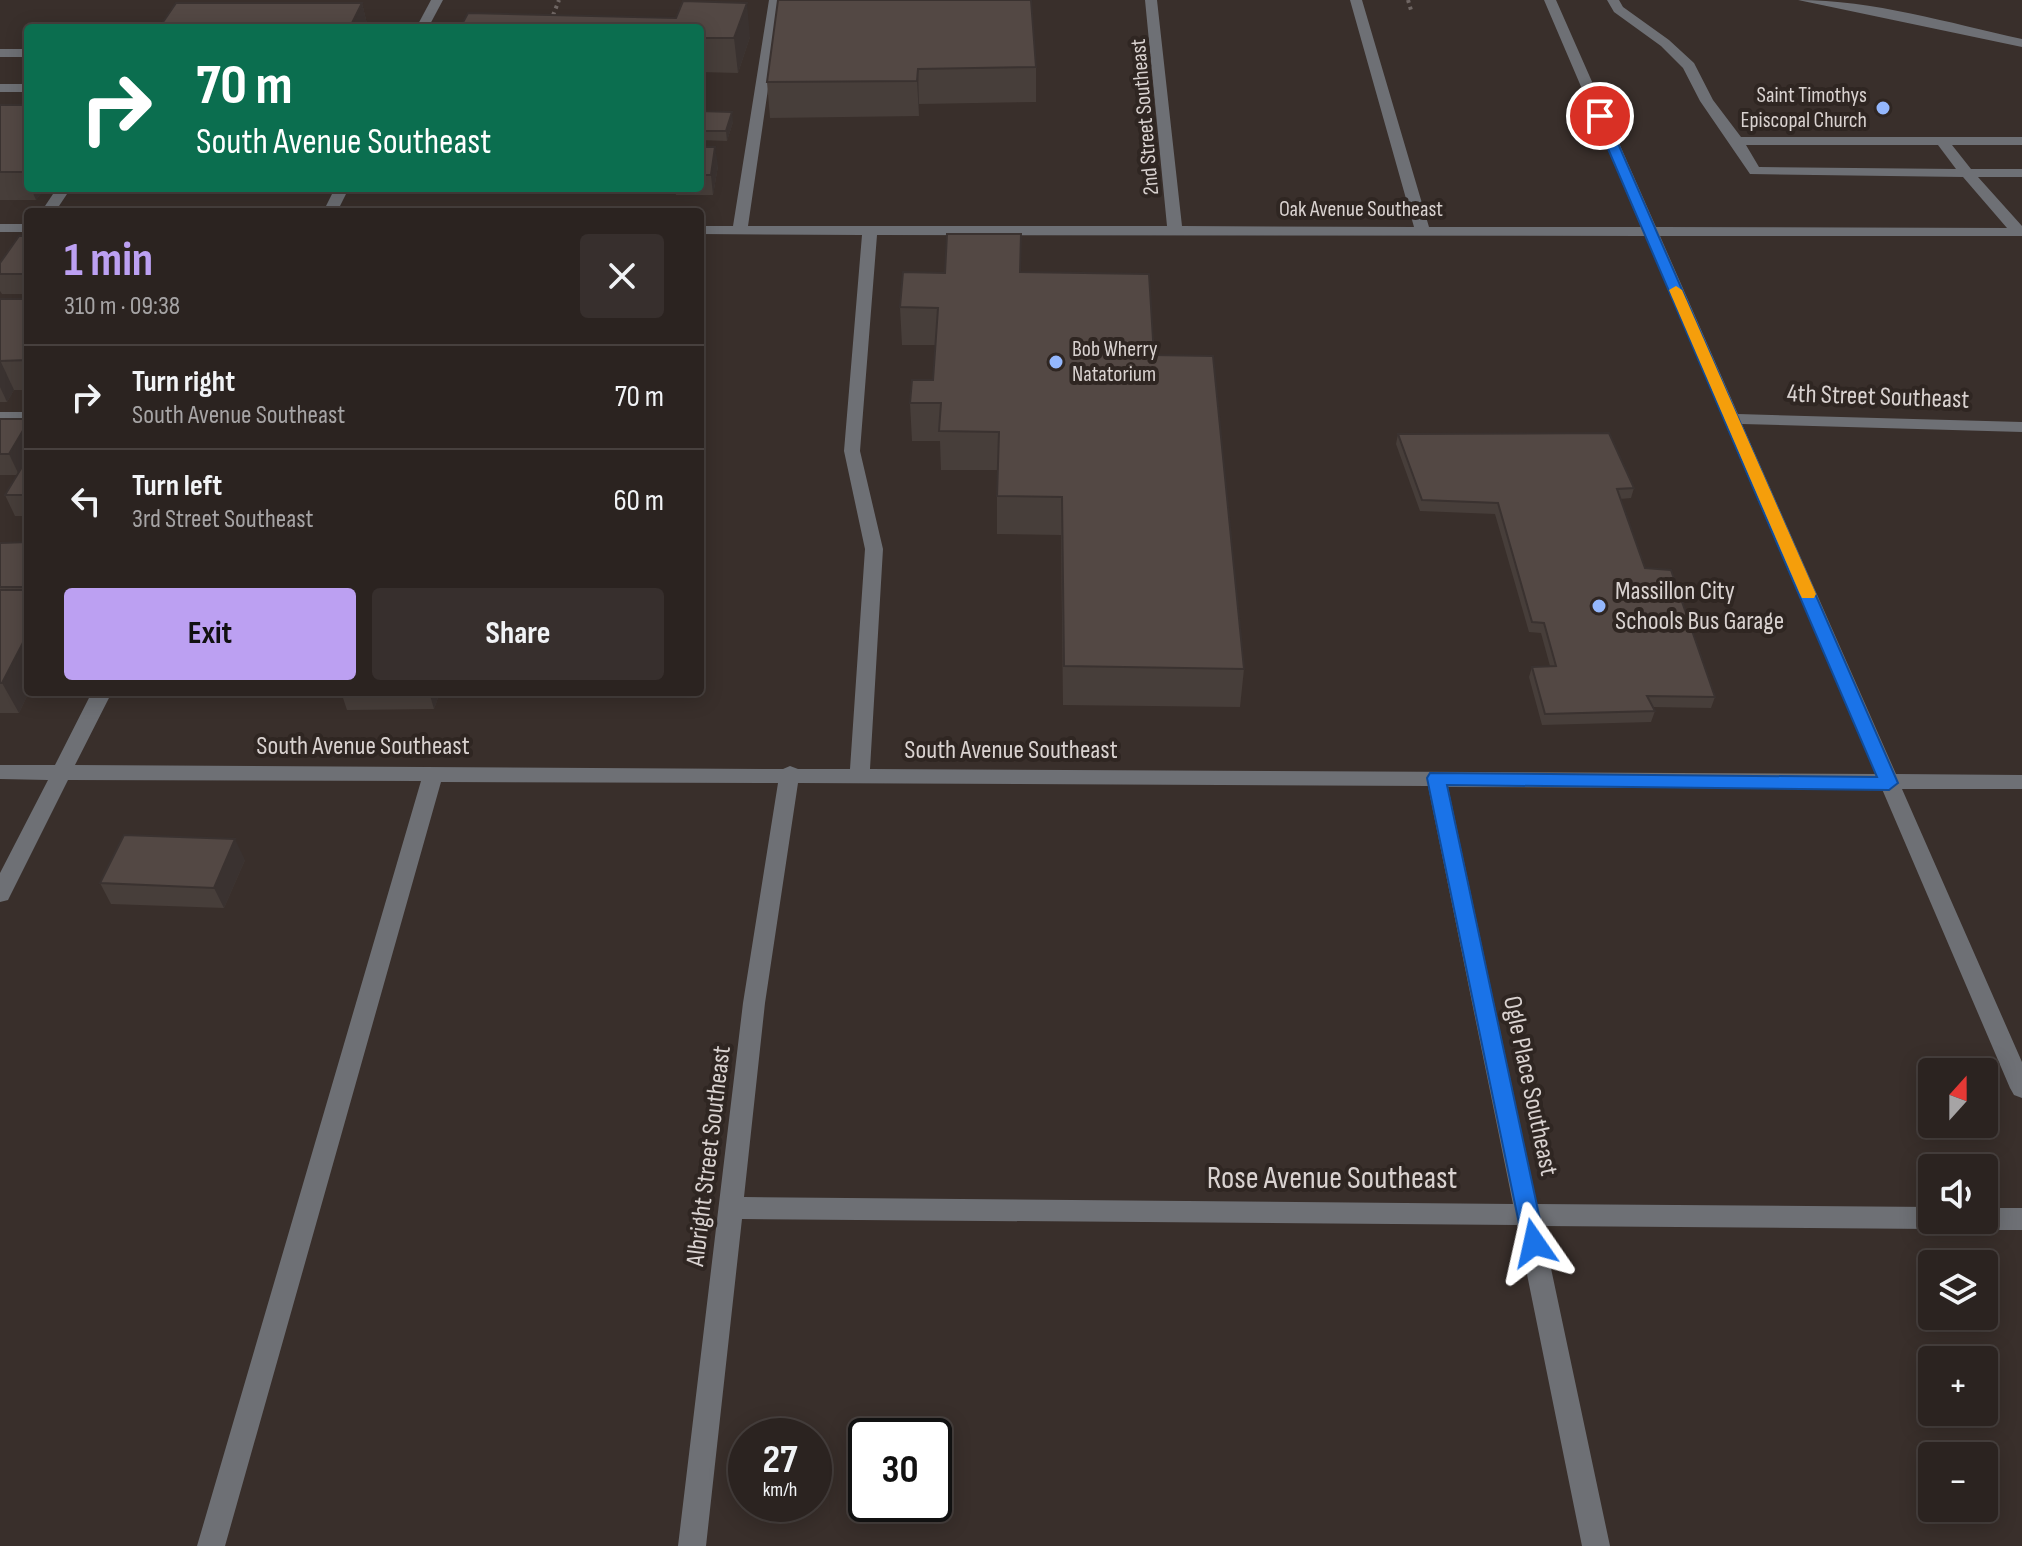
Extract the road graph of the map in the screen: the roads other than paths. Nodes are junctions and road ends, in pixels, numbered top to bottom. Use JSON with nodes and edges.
{"nodes":[{"id":1,"x":437,"y":0,"type":"edge"},
{"id":2,"x":775,"y":0,"type":"edge"},
{"id":3,"x":1151,"y":0,"type":"edge"},
{"id":4,"x":1356,"y":0,"type":"edge"},
{"id":5,"x":1550,"y":0,"type":"edge"},
{"id":6,"x":1613,"y":0,"type":"edge"},
{"id":7,"x":1804,"y":0,"type":"edge"},
{"id":8,"x":424,"y":24,"type":"edge"},
{"id":9,"x":2022,"y":43,"type":"edge"},
{"id":10,"x":0,"y":53,"type":"edge"},
{"id":11,"x":24,"y":53,"type":"edge"},
{"id":12,"x":0,"y":88,"type":"edge"},
{"id":13,"x":24,"y":88,"type":"edge"},
{"id":14,"x":1940,"y":139,"type":"junction"},
{"id":15,"x":1737,"y":141,"type":"junction"},
{"id":16,"x":2022,"y":141,"type":"edge"},
{"id":17,"x":1967,"y":173,"type":"junction"},
{"id":18,"x":2022,"y":173,"type":"edge"},
{"id":19,"x":0,"y":228,"type":"edge"},
{"id":20,"x":24,"y":228,"type":"edge"},
{"id":21,"x":704,"y":230,"type":"edge"},
{"id":22,"x":740,"y":230,"type":"junction"},
{"id":23,"x":870,"y":231,"type":"junction"},
{"id":24,"x":1175,"y":231,"type":"junction"},
{"id":25,"x":1423,"y":231,"type":"junction"},
{"id":26,"x":1649,"y":231,"type":"junction"},
{"id":27,"x":2021,"y":232,"type":"edge"},
{"id":28,"x":0,"y":417,"type":"edge"},
{"id":29,"x":24,"y":417,"type":"edge"},
{"id":30,"x":1733,"y":419,"type":"junction"},
{"id":31,"x":2022,"y":427,"type":"edge"},
{"id":32,"x":100,"y":696,"type":"edge"},
{"id":33,"x":0,"y":772,"type":"edge"},
{"id":34,"x":60,"y":772,"type":"junction"},
{"id":35,"x":434,"y":772,"type":"junction"},
{"id":36,"x":790,"y":773,"type":"junction"},
{"id":37,"x":860,"y":776,"type":"junction"},
{"id":38,"x":1436,"y":778,"type":"junction"},
{"id":39,"x":2022,"y":782,"type":"edge"},
{"id":40,"x":1889,"y":783,"type":"junction"},
{"id":41,"x":0,"y":894,"type":"edge"},
{"id":42,"x":2022,"y":1088,"type":"edge"},
{"id":43,"x":731,"y":1208,"type":"junction"},
{"id":44,"x":1528,"y":1213,"type":"junction"},
{"id":45,"x":1918,"y":1218,"type":"edge"},
{"id":46,"x":1998,"y":1219,"type":"edge"},
{"id":47,"x":2022,"y":1219,"type":"edge"},
{"id":48,"x":211,"y":1546,"type":"edge"},
{"id":49,"x":692,"y":1546,"type":"edge"},
{"id":50,"x":1596,"y":1546,"type":"edge"}],
"edges":[{"from":1,"to":8,"type":"street"},
{"from":2,"to":22,"type":"street"},
{"from":3,"to":24,"type":"street","name":"2nd Street Southeast"},
{"from":4,"to":25,"type":"street"},
{"from":5,"to":26,"type":"street"},
{"from":6,"to":15,"type":"street"},
{"from":7,"to":9,"type":"street"},
{"from":10,"to":11,"type":"street"},
{"from":12,"to":13,"type":"street"},
{"from":14,"to":15,"type":"street"},
{"from":14,"to":16,"type":"street"},
{"from":14,"to":17,"type":"street"},
{"from":15,"to":17,"type":"street"},
{"from":17,"to":18,"type":"street"},
{"from":17,"to":27,"type":"street"},
{"from":19,"to":20,"type":"street"},
{"from":21,"to":22,"type":"street","name":"Oak Avenue Southeast"},
{"from":22,"to":23,"type":"street","name":"Oak Avenue Southeast"},
{"from":23,"to":24,"type":"street","name":"Oak Avenue Southeast"},
{"from":23,"to":37,"type":"street"},
{"from":24,"to":25,"type":"street","name":"Oak Avenue Southeast"},
{"from":25,"to":26,"type":"street","name":"Oak Avenue Southeast"},
{"from":26,"to":27,"type":"street","name":"Oak Avenue Southeast"},
{"from":26,"to":30,"type":"street"},
{"from":28,"to":29,"type":"street"},
{"from":30,"to":31,"type":"street","name":"4th Street Southeast"},
{"from":30,"to":40,"type":"street"},
{"from":32,"to":34,"type":"street"},
{"from":33,"to":34,"type":"street","name":"South Avenue Southeast"},
{"from":34,"to":35,"type":"street","name":"South Avenue Southeast"},
{"from":34,"to":41,"type":"street"},
{"from":35,"to":36,"type":"street","name":"South Avenue Southeast"},
{"from":35,"to":48,"type":"street"},
{"from":36,"to":37,"type":"street","name":"South Avenue Southeast"},
{"from":36,"to":43,"type":"street","name":"Albright Street Southeast"},
{"from":37,"to":38,"type":"street","name":"South Avenue Southeast"},
{"from":38,"to":40,"type":"street","name":"South Avenue Southeast"},
{"from":38,"to":44,"type":"street","name":"Ogle Place Southeast"},
{"from":39,"to":40,"type":"street","name":"South Avenue Southeast"},
{"from":40,"to":42,"type":"street"},
{"from":43,"to":44,"type":"street","name":"Rose Avenue Southeast"},
{"from":43,"to":49,"type":"street","name":"Albright Street Southeast"},
{"from":44,"to":45,"type":"street","name":"Rose Avenue Southeast"},
{"from":44,"to":50,"type":"street","name":"Ogle Place Southeast"},
{"from":46,"to":47,"type":"street"}]}
